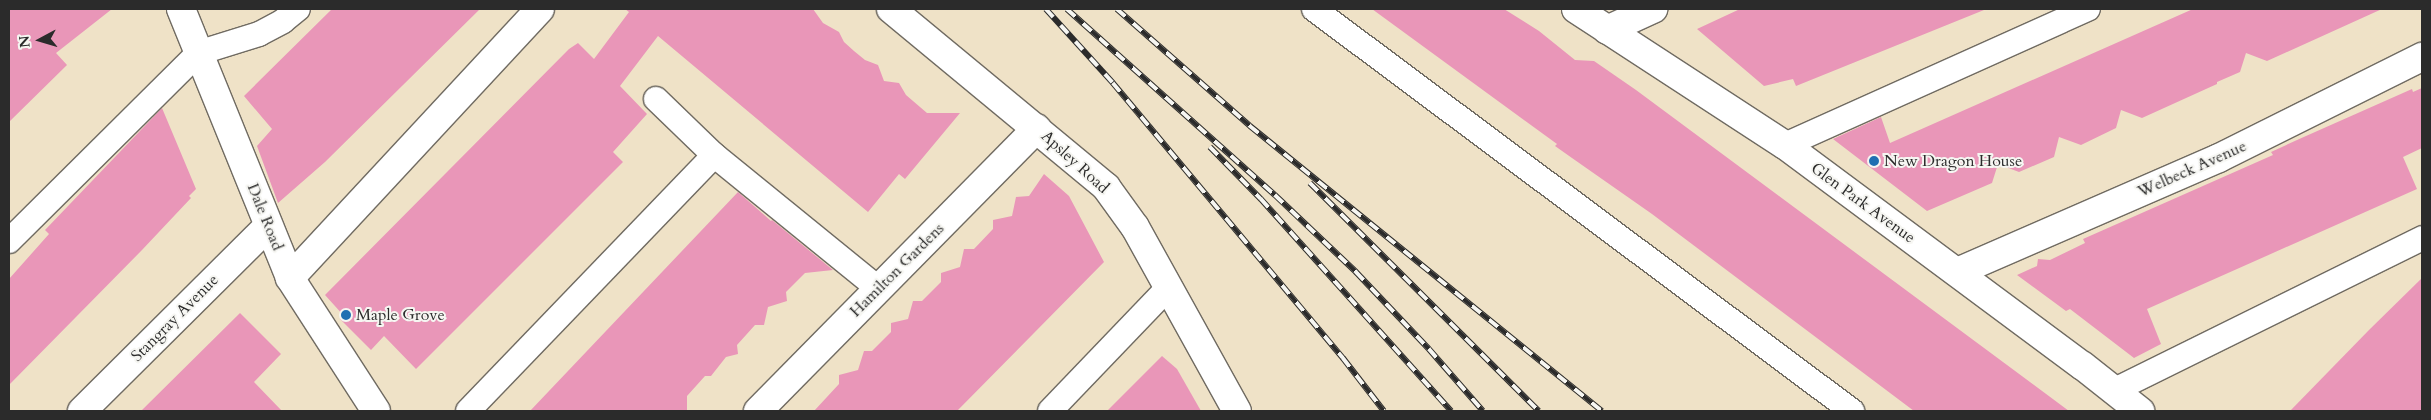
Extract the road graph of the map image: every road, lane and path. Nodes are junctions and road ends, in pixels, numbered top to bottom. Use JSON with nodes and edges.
{"nodes":[{"id":1,"x":181,"y":9,"type":"edge"},
{"id":2,"x":298,"y":9,"type":"edge"},
{"id":3,"x":540,"y":9,"type":"edge"},
{"id":4,"x":891,"y":9,"type":"edge"},
{"id":5,"x":1314,"y":9,"type":"edge"},
{"id":6,"x":1576,"y":9,"type":"edge"},
{"id":7,"x":1653,"y":9,"type":"edge"},
{"id":8,"x":2088,"y":9,"type":"edge"},
{"id":9,"x":1607,"y":30,"type":"junction"},
{"id":10,"x":198,"y":52,"type":"junction"},
{"id":11,"x":2422,"y":58,"type":"edge"},
{"id":12,"x":656,"y":99,"type":"dead end"},
{"id":13,"x":1037,"y":128,"type":"junction"},
{"id":14,"x":1785,"y":145,"type":"junction"},
{"id":15,"x":714,"y":155,"type":"junction"},
{"id":16,"x":268,"y":226,"type":"junction"},
{"id":17,"x":2422,"y":238,"type":"edge"},
{"id":18,"x":9,"y":241,"type":"edge"},
{"id":19,"x":1957,"y":272,"type":"junction"},
{"id":20,"x":290,"y":278,"type":"junction"},
{"id":21,"x":1168,"y":288,"type":"junction"},
{"id":22,"x":879,"y":289,"type":"junction"},
{"id":23,"x":2115,"y":390,"type":"junction"},
{"id":24,"x":368,"y":407,"type":"edge"},
{"id":25,"x":82,"y":411,"type":"edge"},
{"id":26,"x":468,"y":411,"type":"edge"},
{"id":27,"x":758,"y":411,"type":"edge"},
{"id":28,"x":1050,"y":411,"type":"edge"},
{"id":29,"x":1237,"y":411,"type":"edge"},
{"id":30,"x":1852,"y":411,"type":"edge"},
{"id":31,"x":2140,"y":411,"type":"edge"}],
"edges":[{"from":1,"to":10,"type":"street","name":"Dale Road"},
{"from":2,"to":10,"type":"lane"},
{"from":3,"to":20,"type":"street"},
{"from":4,"to":13,"type":"street","name":"Apsley Road"},
{"from":5,"to":30,"type":"lane"},
{"from":6,"to":9,"type":"street","name":"Glen Park Avenue"},
{"from":7,"to":9,"type":"street"},
{"from":8,"to":14,"type":"lane"},
{"from":9,"to":14,"type":"street","name":"Glen Park Avenue"},
{"from":10,"to":16,"type":"street","name":"Dale Road"},
{"from":10,"to":18,"type":"lane"},
{"from":11,"to":19,"type":"street","name":"Welbeck Avenue"},
{"from":12,"to":15,"type":"lane"},
{"from":13,"to":21,"type":"street","name":"Apsley Road"},
{"from":13,"to":22,"type":"street","name":"Hamilton Gardens"},
{"from":14,"to":19,"type":"street","name":"Glen Park Avenue"},
{"from":15,"to":22,"type":"lane"},
{"from":15,"to":26,"type":"lane"},
{"from":16,"to":20,"type":"street","name":"Dale Road"},
{"from":16,"to":25,"type":"street","name":"Stangray Avenue"},
{"from":17,"to":23,"type":"lane"},
{"from":19,"to":23,"type":"street","name":"Glen Park Avenue"},
{"from":20,"to":24,"type":"street","name":"Dale Road"},
{"from":21,"to":28,"type":"lane"},
{"from":21,"to":29,"type":"street","name":"Apsley Road"},
{"from":22,"to":27,"type":"street","name":"Hamilton Gardens"},
{"from":23,"to":31,"type":"street","name":"Glen Park Avenue"}]}
